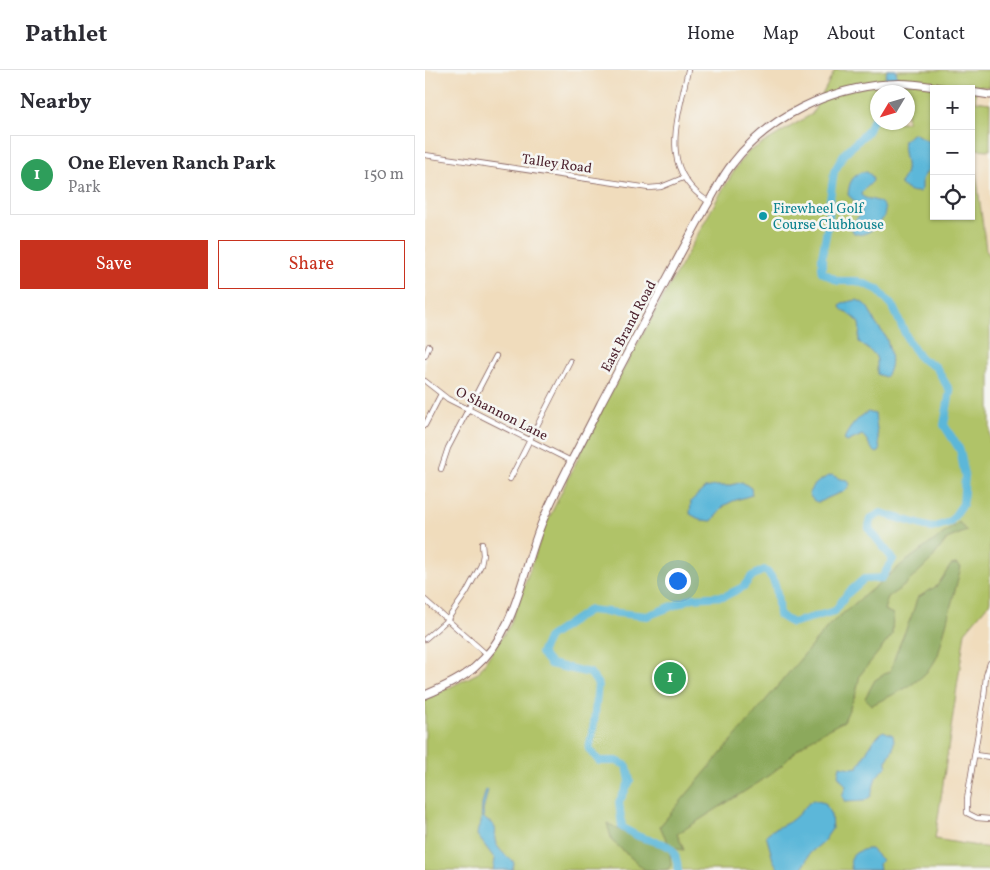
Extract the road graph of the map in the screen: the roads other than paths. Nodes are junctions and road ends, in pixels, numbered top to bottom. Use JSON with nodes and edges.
{"nodes":[{"id":1,"x":688,"y":70,"type":"edge"},
{"id":2,"x":930,"y":87,"type":"edge"},
{"id":3,"x":975,"y":93,"type":"edge"},
{"id":4,"x":990,"y":95,"type":"edge"},
{"id":5,"x":425,"y":156,"type":"edge"},
{"id":6,"x":683,"y":178,"type":"junction"},
{"id":7,"x":709,"y":202,"type":"junction"},
{"id":8,"x":429,"y":346,"type":"dead end"},
{"id":9,"x":425,"y":356,"type":"edge"},
{"id":10,"x":496,"y":356,"type":"dead end"},
{"id":11,"x":570,"y":361,"type":"dead end"},
{"id":12,"x":425,"y":381,"type":"edge"},
{"id":13,"x":441,"y":394,"type":"junction"},
{"id":14,"x":469,"y":408,"type":"junction"},
{"id":15,"x":425,"y":425,"type":"edge"},
{"id":16,"x":529,"y":439,"type":"junction"},
{"id":17,"x":571,"y":461,"type":"junction"},
{"id":18,"x":441,"y":469,"type":"dead end"},
{"id":19,"x":510,"y":479,"type":"dead end"},
{"id":20,"x":482,"y":544,"type":"dead end"},
{"id":21,"x":425,"y":600,"type":"edge"},
{"id":22,"x":447,"y":620,"type":"junction"},
{"id":23,"x":425,"y":639,"type":"edge"},
{"id":24,"x":487,"y":654,"type":"junction"},
{"id":25,"x":990,"y":662,"type":"edge"},
{"id":26,"x":425,"y":695,"type":"edge"},
{"id":27,"x":987,"y":698,"type":"edge"},
{"id":28,"x":975,"y":756,"type":"junction"},
{"id":29,"x":990,"y":757,"type":"edge"},
{"id":30,"x":990,"y":819,"type":"edge"}],
"edges":[{"from":1,"to":6,"type":"street"},
{"from":2,"to":7,"type":"main road","name":"East Brand Road"},
{"from":3,"to":4,"type":"main road"},
{"from":5,"to":6,"type":"street","name":"Talley Road"},
{"from":6,"to":7,"type":"street"},
{"from":7,"to":17,"type":"main road","name":"East Brand Road"},
{"from":8,"to":9,"type":"street"},
{"from":10,"to":14,"type":"street"},
{"from":11,"to":16,"type":"street"},
{"from":12,"to":13,"type":"street","name":"O Shannon Lane"},
{"from":13,"to":14,"type":"street","name":"O Shannon Lane"},
{"from":13,"to":15,"type":"street"},
{"from":14,"to":16,"type":"street","name":"O Shannon Lane"},
{"from":14,"to":18,"type":"street"},
{"from":16,"to":17,"type":"street","name":"O Shannon Lane"},
{"from":16,"to":19,"type":"street"},
{"from":17,"to":24,"type":"main road","name":"East Brand Road"},
{"from":20,"to":22,"type":"street"},
{"from":21,"to":22,"type":"street"},
{"from":22,"to":23,"type":"street"},
{"from":22,"to":24,"type":"street"},
{"from":24,"to":26,"type":"main road","name":"East Brand Road"},
{"from":25,"to":27,"type":"street"},
{"from":27,"to":28,"type":"street"},
{"from":28,"to":29,"type":"street"},
{"from":28,"to":30,"type":"street"}]}
